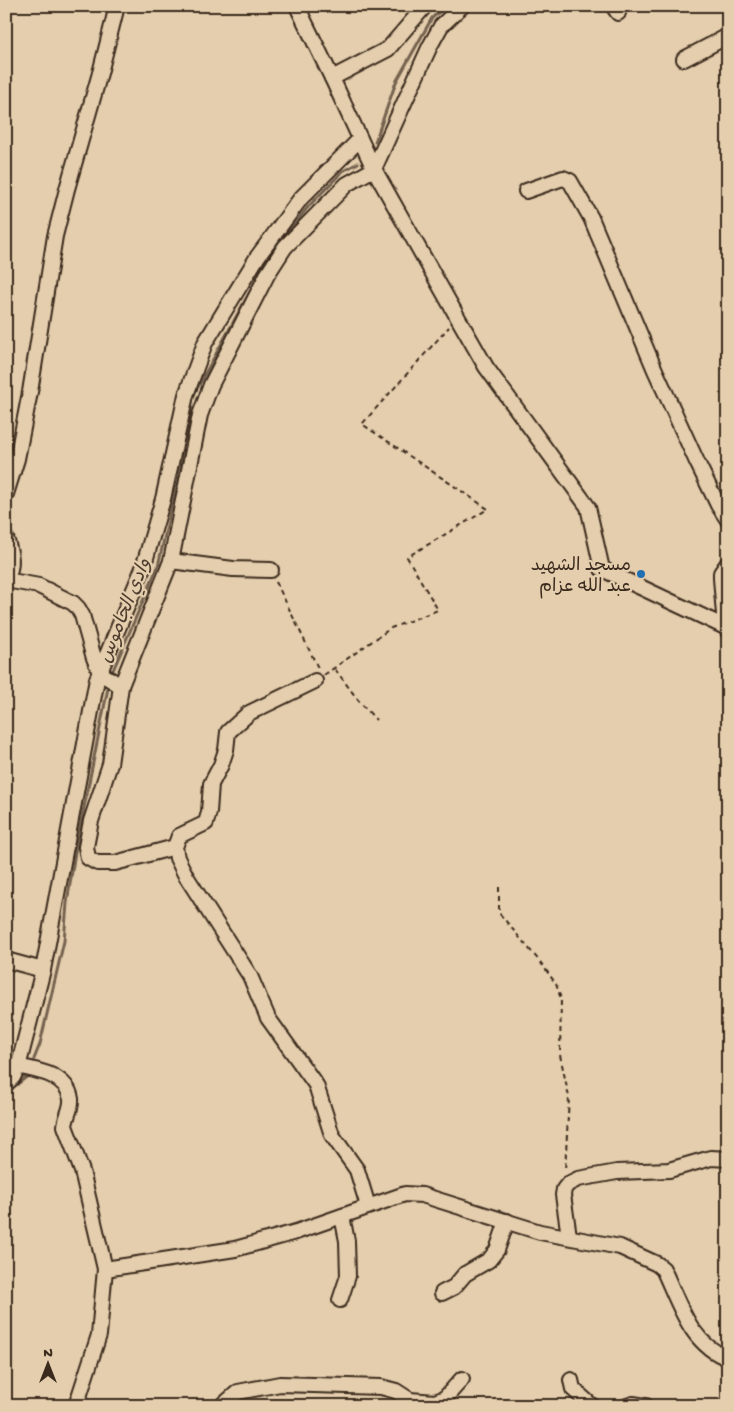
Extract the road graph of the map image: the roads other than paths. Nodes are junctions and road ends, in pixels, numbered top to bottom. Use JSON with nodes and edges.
{"nodes":[{"id":1,"x":117,"y":6,"type":"edge"},
{"id":2,"x":297,"y":6,"type":"edge"},
{"id":3,"x":425,"y":6,"type":"edge"},
{"id":4,"x":462,"y":6,"type":"edge"},
{"id":5,"x":728,"y":36,"type":"edge"},
{"id":6,"x":684,"y":59,"type":"dead end"},
{"id":7,"x":332,"y":78,"type":"junction"},
{"id":8,"x":360,"y":139,"type":"junction"},
{"id":9,"x":374,"y":169,"type":"junction"},
{"id":10,"x":526,"y":191,"type":"dead end"},
{"id":11,"x":6,"y":494,"type":"edge"},
{"id":12,"x":728,"y":520,"type":"edge"},
{"id":13,"x":6,"y":538,"type":"edge"},
{"id":14,"x":171,"y":561,"type":"junction"},
{"id":15,"x":728,"y":562,"type":"edge"},
{"id":16,"x":271,"y":570,"type":"road end"},
{"id":17,"x":6,"y":580,"type":"edge"},
{"id":18,"x":727,"y":629,"type":"edge"},
{"id":19,"x":100,"y":672,"type":"junction"},
{"id":20,"x":315,"y":681,"type":"dead end"},
{"id":21,"x":121,"y":686,"type":"junction"},
{"id":22,"x":175,"y":847,"type":"junction"},
{"id":23,"x":6,"y":960,"type":"edge"},
{"id":24,"x":43,"y":970,"type":"junction"},
{"id":25,"x":12,"y":1065,"type":"edge"},
{"id":26,"x":6,"y":1084,"type":"edge"},
{"id":27,"x":728,"y":1158,"type":"edge"},
{"id":28,"x":368,"y":1206,"type":"junction"},
{"id":29,"x":342,"y":1216,"type":"junction"},
{"id":30,"x":507,"y":1221,"type":"junction"},
{"id":31,"x":569,"y":1236,"type":"junction"},
{"id":32,"x":105,"y":1269,"type":"junction"},
{"id":33,"x":442,"y":1293,"type":"dead end"},
{"id":34,"x":340,"y":1300,"type":"dead end"},
{"id":35,"x":728,"y":1358,"type":"edge"},
{"id":36,"x":462,"y":1379,"type":"dead end"},
{"id":37,"x":571,"y":1380,"type":"dead end"},
{"id":38,"x":406,"y":1402,"type":"edge"},
{"id":39,"x":76,"y":1406,"type":"edge"},
{"id":40,"x":222,"y":1406,"type":"edge"},
{"id":41,"x":592,"y":1406,"type":"edge"},
{"id":42,"x":627,"y":1406,"type":"edge"},
{"id":43,"x":646,"y":1406,"type":"edge"}],
"edges":[{"from":1,"to":11,"type":"street"},
{"from":2,"to":7,"type":"street"},
{"from":3,"to":7,"type":"street"},
{"from":4,"to":9,"type":"street"},
{"from":5,"to":6,"type":"street"},
{"from":7,"to":8,"type":"street"},
{"from":8,"to":9,"type":"street"},
{"from":8,"to":19,"type":"street"},
{"from":9,"to":14,"type":"street"},
{"from":9,"to":18,"type":"street"},
{"from":10,"to":12,"type":"street"},
{"from":13,"to":17,"type":"street"},
{"from":14,"to":16,"type":"street"},
{"from":14,"to":21,"type":"street"},
{"from":15,"to":18,"type":"street"},
{"from":17,"to":19,"type":"street"},
{"from":19,"to":21,"type":"street"},
{"from":19,"to":24,"type":"street"},
{"from":20,"to":22,"type":"street"},
{"from":21,"to":22,"type":"street"},
{"from":22,"to":28,"type":"street"},
{"from":23,"to":24,"type":"street"},
{"from":24,"to":25,"type":"street"},
{"from":25,"to":26,"type":"street"},
{"from":25,"to":32,"type":"street"},
{"from":27,"to":31,"type":"street"},
{"from":28,"to":29,"type":"street"},
{"from":28,"to":30,"type":"street"},
{"from":29,"to":32,"type":"street"},
{"from":29,"to":34,"type":"street"},
{"from":30,"to":31,"type":"street"},
{"from":30,"to":33,"type":"street"},
{"from":31,"to":35,"type":"street"},
{"from":32,"to":39,"type":"street"},
{"from":36,"to":38,"type":"street"},
{"from":37,"to":41,"type":"street"},
{"from":38,"to":40,"type":"street"},
{"from":42,"to":43,"type":"street"}]}
